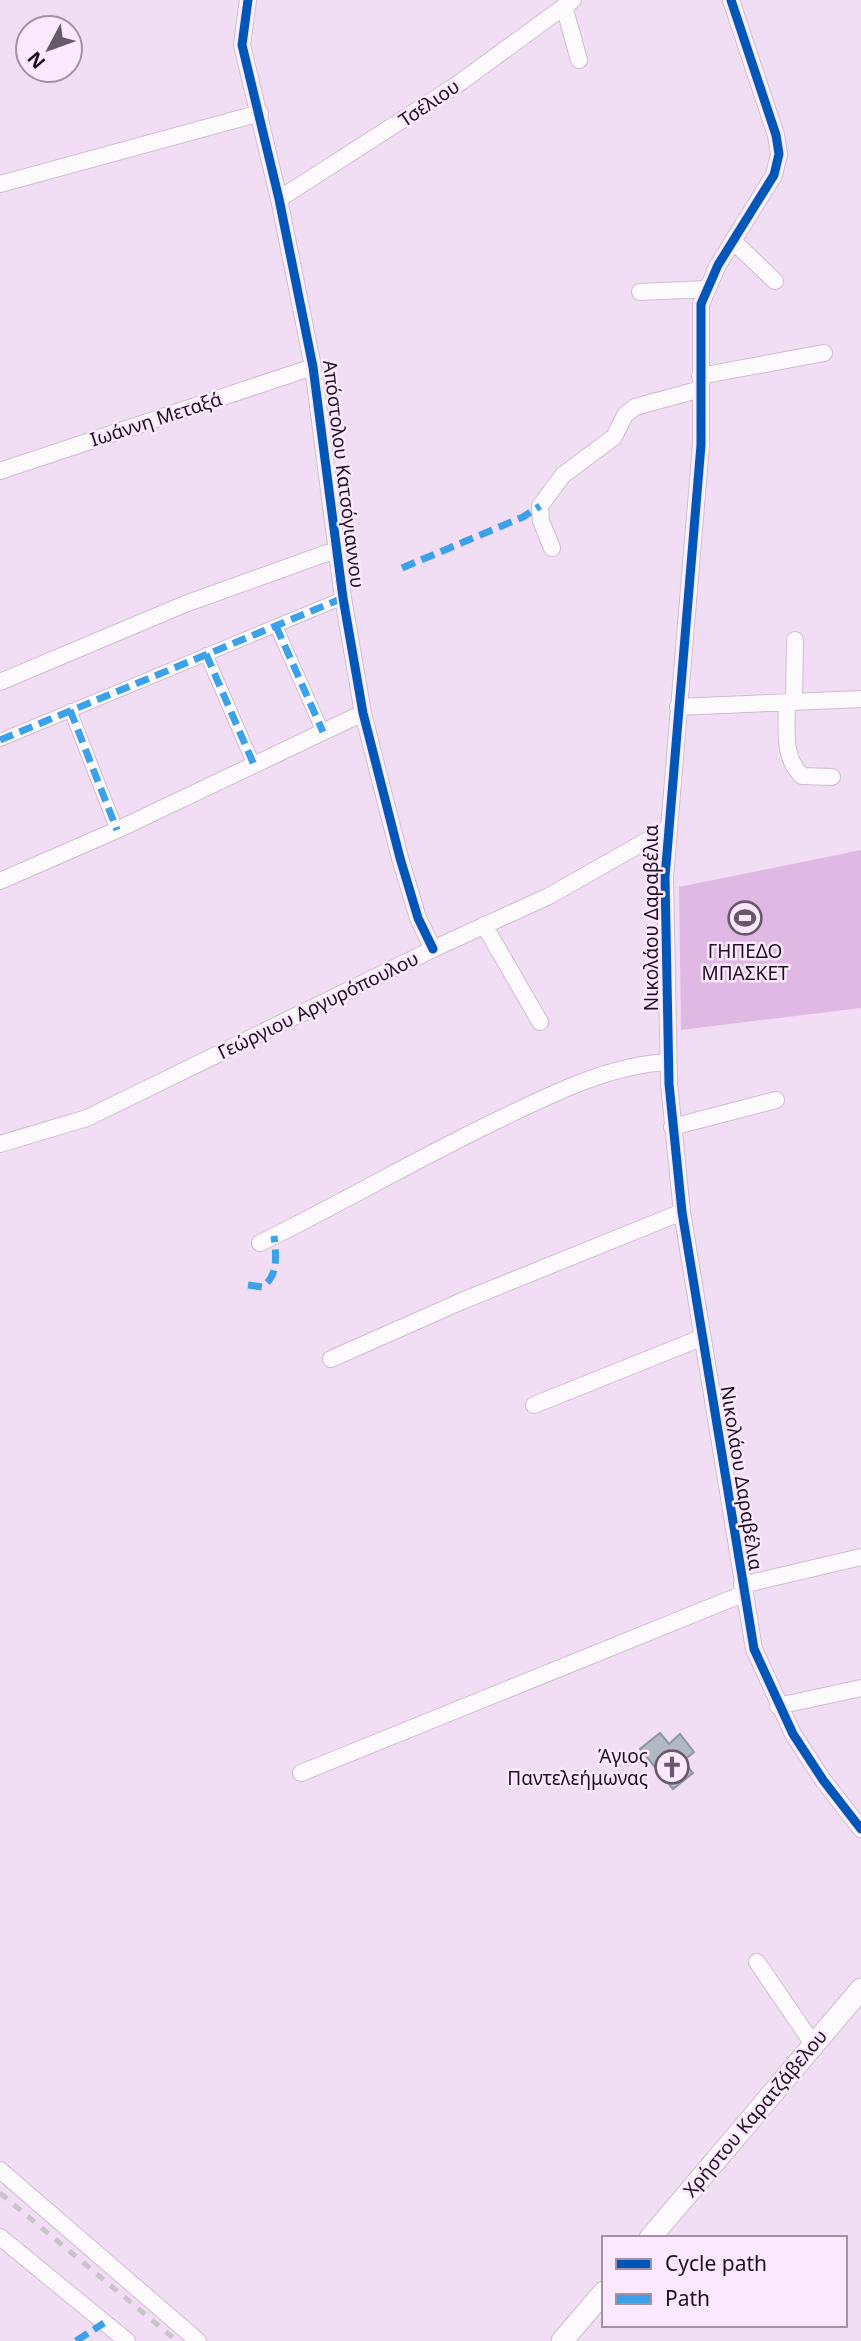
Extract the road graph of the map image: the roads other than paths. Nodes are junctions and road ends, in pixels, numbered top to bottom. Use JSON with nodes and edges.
{"nodes":[{"id":1,"x":248,"y":0,"type":"edge"},
{"id":2,"x":731,"y":0,"type":"edge"},
{"id":3,"x":568,"y":3,"type":"edge"},
{"id":4,"x":579,"y":60,"type":"dead end"},
{"id":5,"x":260,"y":113,"type":"junction"},
{"id":6,"x":0,"y":184,"type":"edge"},
{"id":7,"x":279,"y":199,"type":"junction"},
{"id":8,"x":734,"y":242,"type":"junction"},
{"id":9,"x":775,"y":281,"type":"dead end"},
{"id":10,"x":706,"y":289,"type":"junction"},
{"id":11,"x":640,"y":292,"type":"dead end"},
{"id":12,"x":824,"y":353,"type":"dead end"},
{"id":13,"x":313,"y":367,"type":"junction"},
{"id":14,"x":701,"y":382,"type":"junction"},
{"id":15,"x":0,"y":471,"type":"edge"},
{"id":16,"x":552,"y":548,"type":"dead end"},
{"id":17,"x":338,"y":549,"type":"junction"},
{"id":18,"x":343,"y":598,"type":"junction"},
{"id":19,"x":276,"y":626,"type":"junction"},
{"id":20,"x":795,"y":640,"type":"dead end"},
{"id":21,"x":206,"y":654,"type":"junction"},
{"id":22,"x":0,"y":682,"type":"edge"},
{"id":23,"x":861,"y":699,"type":"edge"},
{"id":24,"x":790,"y":702,"type":"junction"},
{"id":25,"x":678,"y":707,"type":"junction"},
{"id":26,"x":70,"y":710,"type":"junction"},
{"id":27,"x":363,"y":713,"type":"junction"},
{"id":28,"x":323,"y":732,"type":"junction"},
{"id":29,"x":0,"y":740,"type":"edge"},
{"id":30,"x":254,"y":765,"type":"junction"},
{"id":31,"x":832,"y":777,"type":"dead end"},
{"id":32,"x":117,"y":830,"type":"junction"},
{"id":33,"x":667,"y":830,"type":"junction"},
{"id":34,"x":0,"y":881,"type":"edge"},
{"id":35,"x":484,"y":925,"type":"junction"},
{"id":36,"x":433,"y":948,"type":"junction"},
{"id":37,"x":540,"y":1022,"type":"dead end"},
{"id":38,"x":668,"y":1062,"type":"junction"},
{"id":39,"x":776,"y":1100,"type":"dead end"},
{"id":40,"x":672,"y":1128,"type":"junction"},
{"id":41,"x":0,"y":1144,"type":"edge"},
{"id":42,"x":682,"y":1212,"type":"junction"},
{"id":43,"x":260,"y":1243,"type":"dead end"},
{"id":44,"x":701,"y":1338,"type":"junction"},
{"id":45,"x":331,"y":1359,"type":"dead end"},
{"id":46,"x":534,"y":1405,"type":"dead end"},
{"id":47,"x":861,"y":1557,"type":"edge"},
{"id":48,"x":743,"y":1590,"type":"junction"},
{"id":49,"x":861,"y":1688,"type":"edge"},
{"id":50,"x":778,"y":1706,"type":"junction"},
{"id":51,"x":301,"y":1773,"type":"dead end"},
{"id":52,"x":861,"y":1829,"type":"edge"},
{"id":53,"x":757,"y":1962,"type":"dead end"},
{"id":54,"x":861,"y":1989,"type":"edge"},
{"id":55,"x":813,"y":2044,"type":"junction"},
{"id":56,"x":0,"y":2170,"type":"edge"},
{"id":57,"x":652,"y":2236,"type":"edge"},
{"id":58,"x":0,"y":2237,"type":"edge"},
{"id":59,"x":602,"y":2294,"type":"edge"},
{"id":60,"x":127,"y":2341,"type":"edge"},
{"id":61,"x":198,"y":2341,"type":"edge"},
{"id":62,"x":562,"y":2341,"type":"edge"}],
"edges":[{"from":1,"to":5,"type":"street","name":"Απόστολου Κατσόγιαννου"},
{"from":2,"to":8,"type":"street","name":"Νικολάου Δαραβέλια"},
{"from":3,"to":4,"type":"street"},
{"from":3,"to":7,"type":"street","name":"Τσέλιου"},
{"from":5,"to":6,"type":"street"},
{"from":5,"to":7,"type":"street","name":"Απόστολου Κατσόγιαννου"},
{"from":7,"to":13,"type":"street","name":"Απόστολου Κατσόγιαννου"},
{"from":8,"to":9,"type":"street"},
{"from":8,"to":10,"type":"street","name":"Νικολάου Δαραβέλια"},
{"from":10,"to":11,"type":"street"},
{"from":10,"to":14,"type":"street","name":"Νικολάου Δαραβέλια"},
{"from":12,"to":14,"type":"street"},
{"from":13,"to":15,"type":"street","name":"Ιωάννη Μεταξά"},
{"from":13,"to":17,"type":"street","name":"Απόστολου Κατσόγιαννου"},
{"from":14,"to":16,"type":"street"},
{"from":14,"to":25,"type":"street","name":"Νικολάου Δαραβέλια"},
{"from":17,"to":18,"type":"street","name":"Απόστολου Κατσόγιαννου"},
{"from":17,"to":22,"type":"street"},
{"from":18,"to":19,"type":"street"},
{"from":18,"to":27,"type":"street","name":"Απόστολου Κατσόγιαννου"},
{"from":19,"to":21,"type":"street"},
{"from":19,"to":28,"type":"street"},
{"from":20,"to":24,"type":"street"},
{"from":21,"to":26,"type":"street"},
{"from":21,"to":30,"type":"street"},
{"from":23,"to":24,"type":"street"},
{"from":24,"to":25,"type":"street"},
{"from":24,"to":31,"type":"street"},
{"from":25,"to":33,"type":"street","name":"Νικολάου Δαραβέλια"},
{"from":26,"to":29,"type":"street"},
{"from":26,"to":32,"type":"street"},
{"from":27,"to":28,"type":"street"},
{"from":27,"to":36,"type":"street","name":"Απόστολου Κατσόγιαννου"},
{"from":28,"to":30,"type":"street"},
{"from":30,"to":32,"type":"street"},
{"from":32,"to":34,"type":"street"},
{"from":33,"to":35,"type":"street","name":"Γεώργιου Αργυρόπουλου"},
{"from":33,"to":38,"type":"street","name":"Νικολάου Δαραβέλια"},
{"from":35,"to":36,"type":"street","name":"Γεώργιου Αργυρόπουλου"},
{"from":35,"to":37,"type":"street"},
{"from":36,"to":41,"type":"street","name":"Γεώργιου Αργυρόπουλου"},
{"from":38,"to":40,"type":"street","name":"Νικολάου Δαραβέλια"},
{"from":38,"to":43,"type":"street"},
{"from":39,"to":40,"type":"street"},
{"from":40,"to":42,"type":"street","name":"Νικολάου Δαραβέλια"},
{"from":42,"to":44,"type":"street","name":"Νικολάου Δαραβέλια"},
{"from":42,"to":45,"type":"street"},
{"from":44,"to":46,"type":"street"},
{"from":44,"to":48,"type":"street","name":"Νικολάου Δαραβέλια"},
{"from":47,"to":48,"type":"street"},
{"from":48,"to":50,"type":"street","name":"Νικολάου Δαραβέλια"},
{"from":48,"to":51,"type":"street"},
{"from":49,"to":50,"type":"street"},
{"from":50,"to":52,"type":"street","name":"Νικολάου Δαραβέλια"},
{"from":53,"to":55,"type":"street"},
{"from":54,"to":55,"type":"street","name":"Χρήστου Καρατζάβελου"},
{"from":55,"to":57,"type":"street","name":"Χρήστου Καρατζάβελου"},
{"from":56,"to":61,"type":"street"},
{"from":58,"to":60,"type":"street"},
{"from":59,"to":62,"type":"street"}]}
